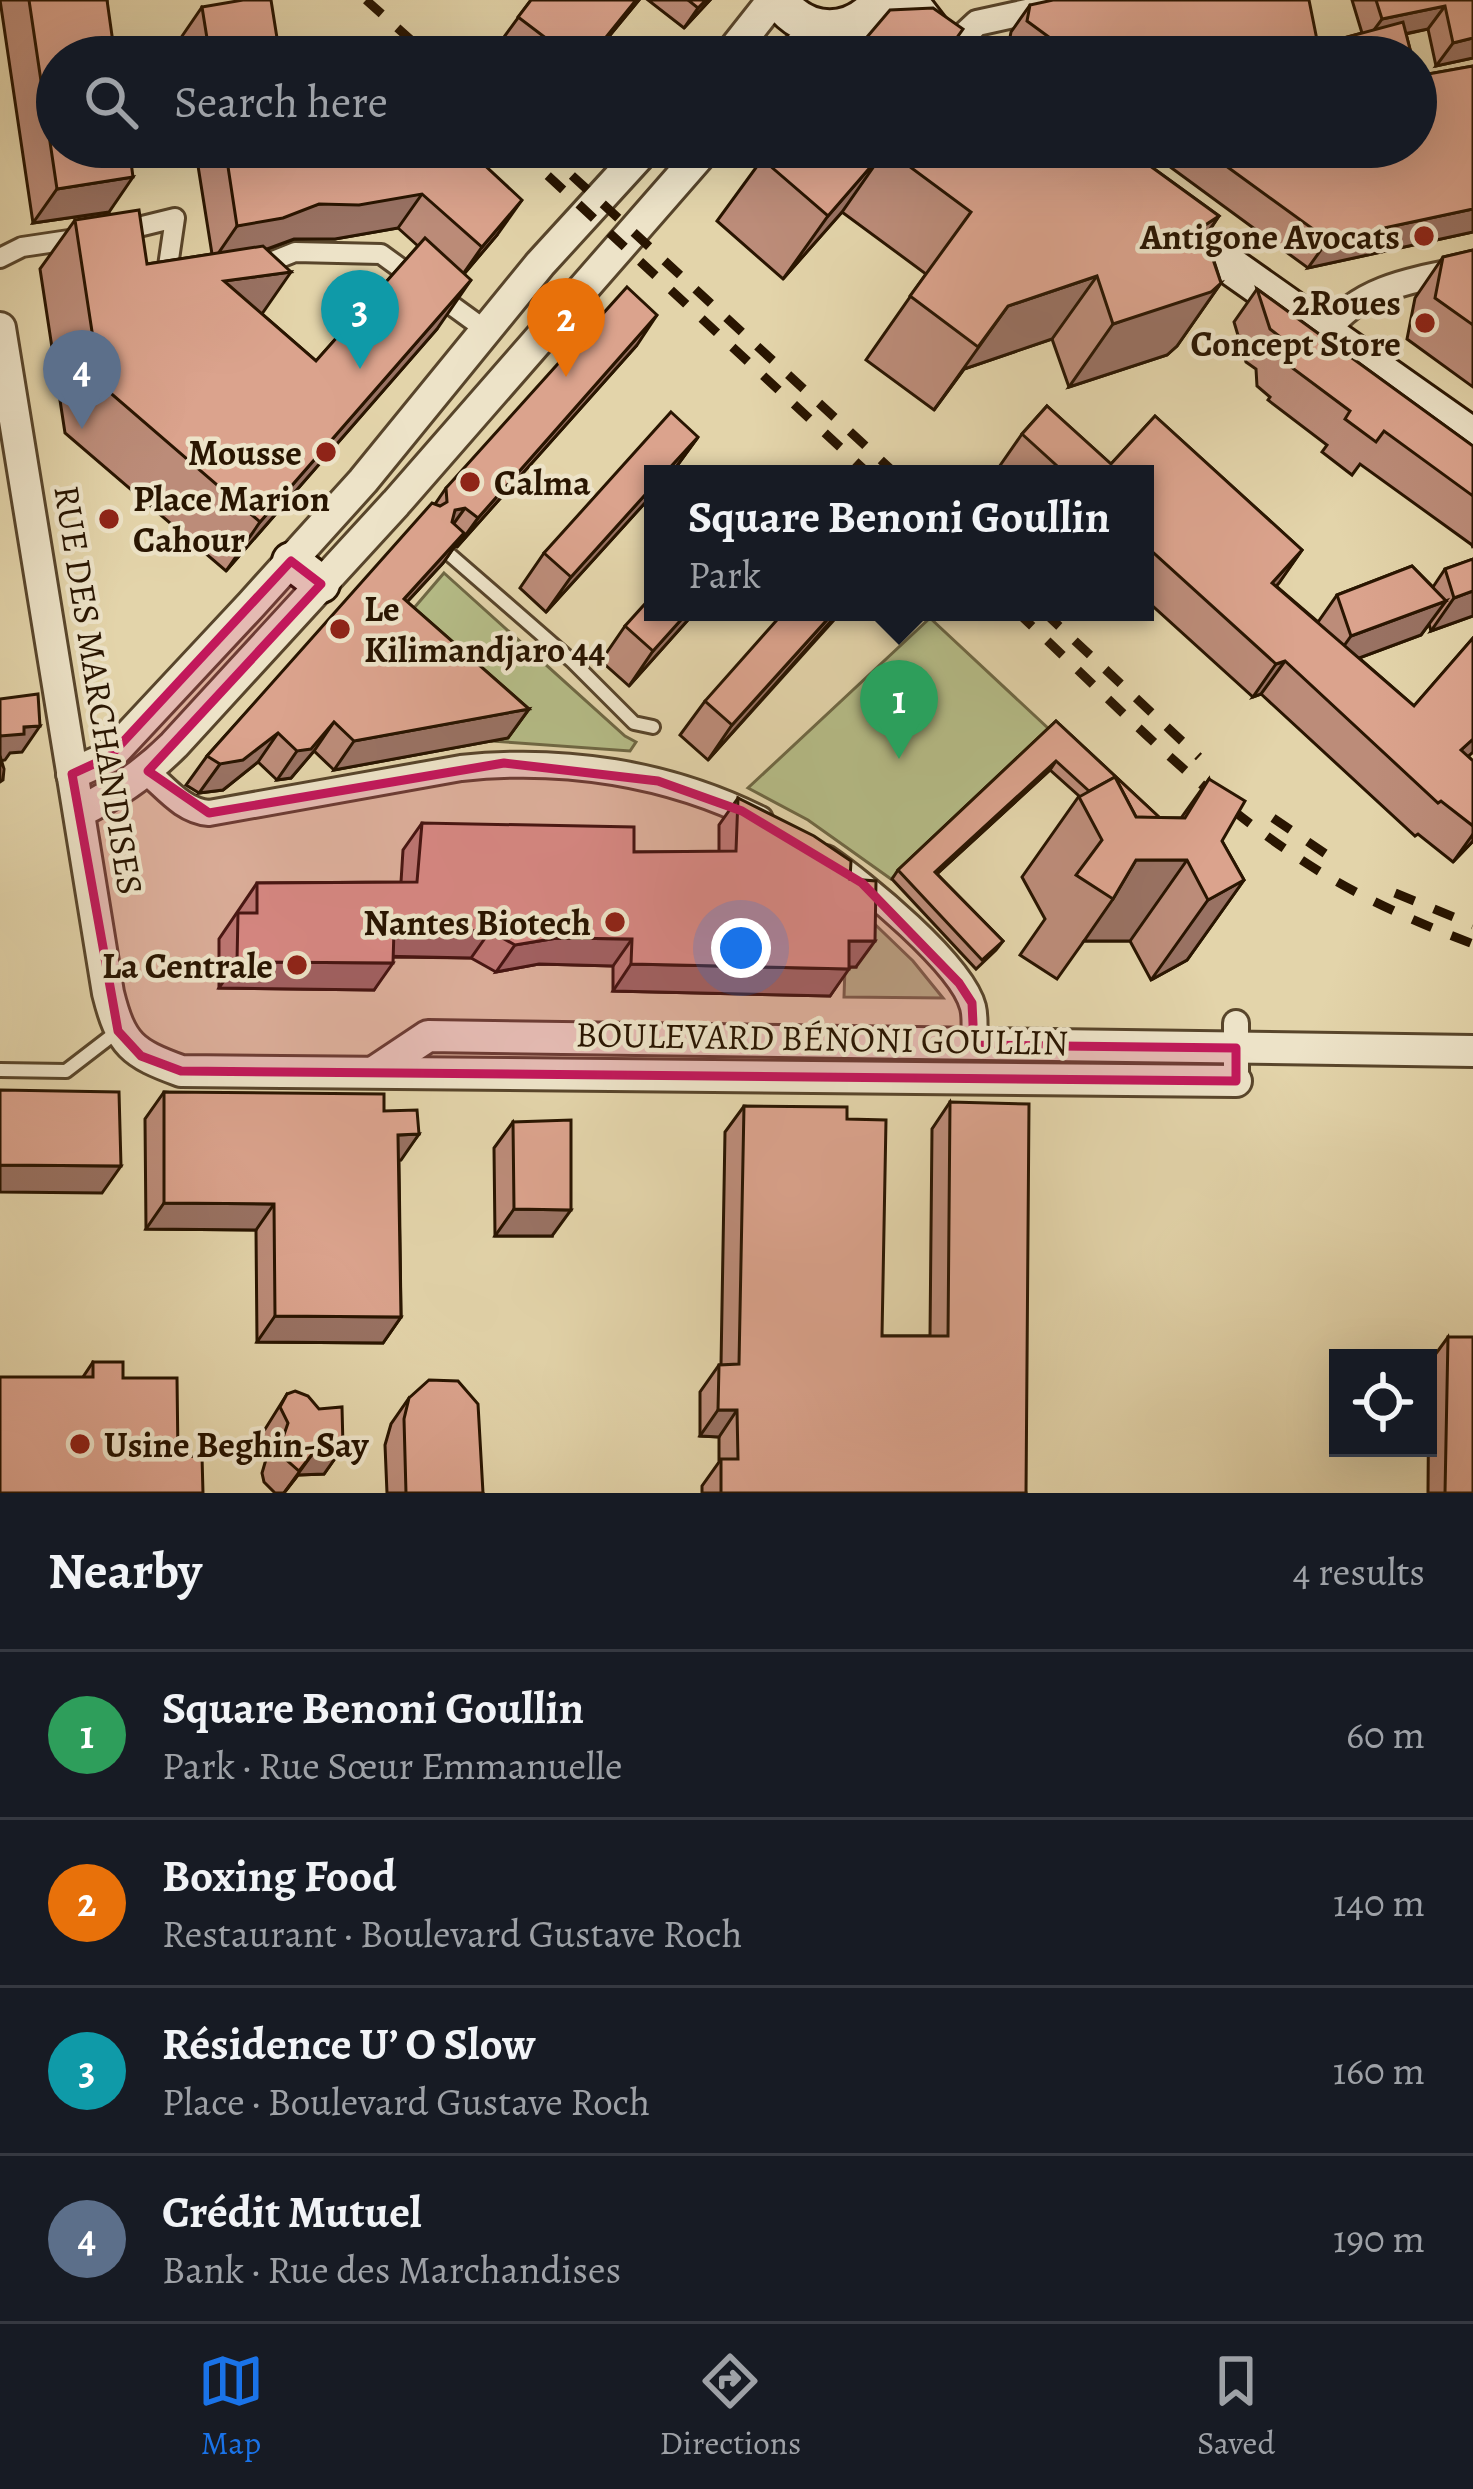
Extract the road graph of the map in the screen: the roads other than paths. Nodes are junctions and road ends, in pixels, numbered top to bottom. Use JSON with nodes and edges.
{"nodes":[{"id":1,"x":776,"y":0,"type":"edge"},
{"id":2,"x":908,"y":0,"type":"edge"},
{"id":3,"x":1081,"y":0,"type":"edge"},
{"id":4,"x":854,"y":18,"type":"edge"},
{"id":5,"x":746,"y":36,"type":"edge"},
{"id":6,"x":811,"y":36,"type":"edge"},
{"id":7,"x":898,"y":36,"type":"edge"},
{"id":8,"x":935,"y":36,"type":"edge"},
{"id":9,"x":963,"y":36,"type":"edge"},
{"id":10,"x":628,"y":168,"type":"edge"},
{"id":11,"x":689,"y":168,"type":"edge"},
{"id":12,"x":1144,"y":205,"type":"edge"},
{"id":13,"x":100,"y":236,"type":"junction"},
{"id":14,"x":117,"y":251,"type":"edge"},
{"id":15,"x":0,"y":258,"type":"edge"},
{"id":16,"x":1473,"y":268,"type":"edge"},
{"id":17,"x":167,"y":269,"type":"edge"},
{"id":18,"x":239,"y":275,"type":"edge"},
{"id":19,"x":0,"y":328,"type":"edge"},
{"id":20,"x":487,"y":331,"type":"junction"},
{"id":21,"x":1327,"y":332,"type":"junction"},
{"id":22,"x":1473,"y":437,"type":"edge"},
{"id":23,"x":441,"y":548,"type":"edge"},
{"id":24,"x":291,"y":560,"type":"junction"},
{"id":25,"x":321,"y":584,"type":"junction"},
{"id":26,"x":653,"y":727,"type":"dead end"},
{"id":27,"x":147,"y":772,"type":"junction"},
{"id":28,"x":72,"y":774,"type":"junction"},
{"id":29,"x":79,"y":812,"type":"junction"},
{"id":30,"x":781,"y":830,"type":"edge"},
{"id":31,"x":808,"y":845,"type":"edge"},
{"id":32,"x":118,"y":1031,"type":"junction"},
{"id":33,"x":1236,"y":1036,"type":"junction"},
{"id":34,"x":974,"y":1045,"type":"junction"},
{"id":35,"x":1473,"y":1051,"type":"edge"},
{"id":36,"x":0,"y":1070,"type":"edge"},
{"id":37,"x":374,"y":1072,"type":"junction"},
{"id":38,"x":1236,"y":1081,"type":"joint"}],
"edges":[{"from":1,"to":4,"type":"main road"},
{"from":1,"to":5,"type":"street"},
{"from":2,"to":8,"type":"main road"},
{"from":3,"to":9,"type":"street"},
{"from":4,"to":6,"type":"street"},
{"from":4,"to":7,"type":"main road"},
{"from":10,"to":20,"type":"street"},
{"from":11,"to":25,"type":"street"},
{"from":12,"to":21,"type":"main road"},
{"from":13,"to":14,"type":"street"},
{"from":13,"to":15,"type":"street"},
{"from":13,"to":17,"type":"street"},
{"from":16,"to":21,"type":"street"},
{"from":18,"to":20,"type":"street"},
{"from":19,"to":28,"type":"street","name":"RUE DES MARCHANDISES"},
{"from":20,"to":24,"type":"street"},
{"from":21,"to":22,"type":"main road"},
{"from":23,"to":26,"type":"lane"},
{"from":24,"to":25,"type":"main road"},
{"from":24,"to":28,"type":"street"},
{"from":25,"to":27,"type":"street"},
{"from":27,"to":29,"type":"street"},
{"from":27,"to":30,"type":"street"},
{"from":28,"to":29,"type":"street","name":"RUE DES MARCHANDISES"},
{"from":29,"to":32,"type":"street","name":"RUE DES MARCHANDISES"},
{"from":31,"to":34,"type":"street"},
{"from":32,"to":36,"type":"lane"},
{"from":32,"to":37,"type":"street","name":"BOULEVARD BÉNONI GOULLIN"},
{"from":33,"to":34,"type":"street","name":"BOULEVARD BÉNONI GOULLIN"},
{"from":33,"to":35,"type":"street","name":"BOULEVARD BÉNONI GOULLIN"},
{"from":33,"to":38,"type":"street","name":"BOULEVARD BÉNONI GOULLIN"},
{"from":34,"to":37,"type":"street","name":"BOULEVARD BÉNONI GOULLIN"},
{"from":37,"to":38,"type":"street","name":"BOULEVARD BÉNONI GOULLIN"}]}
